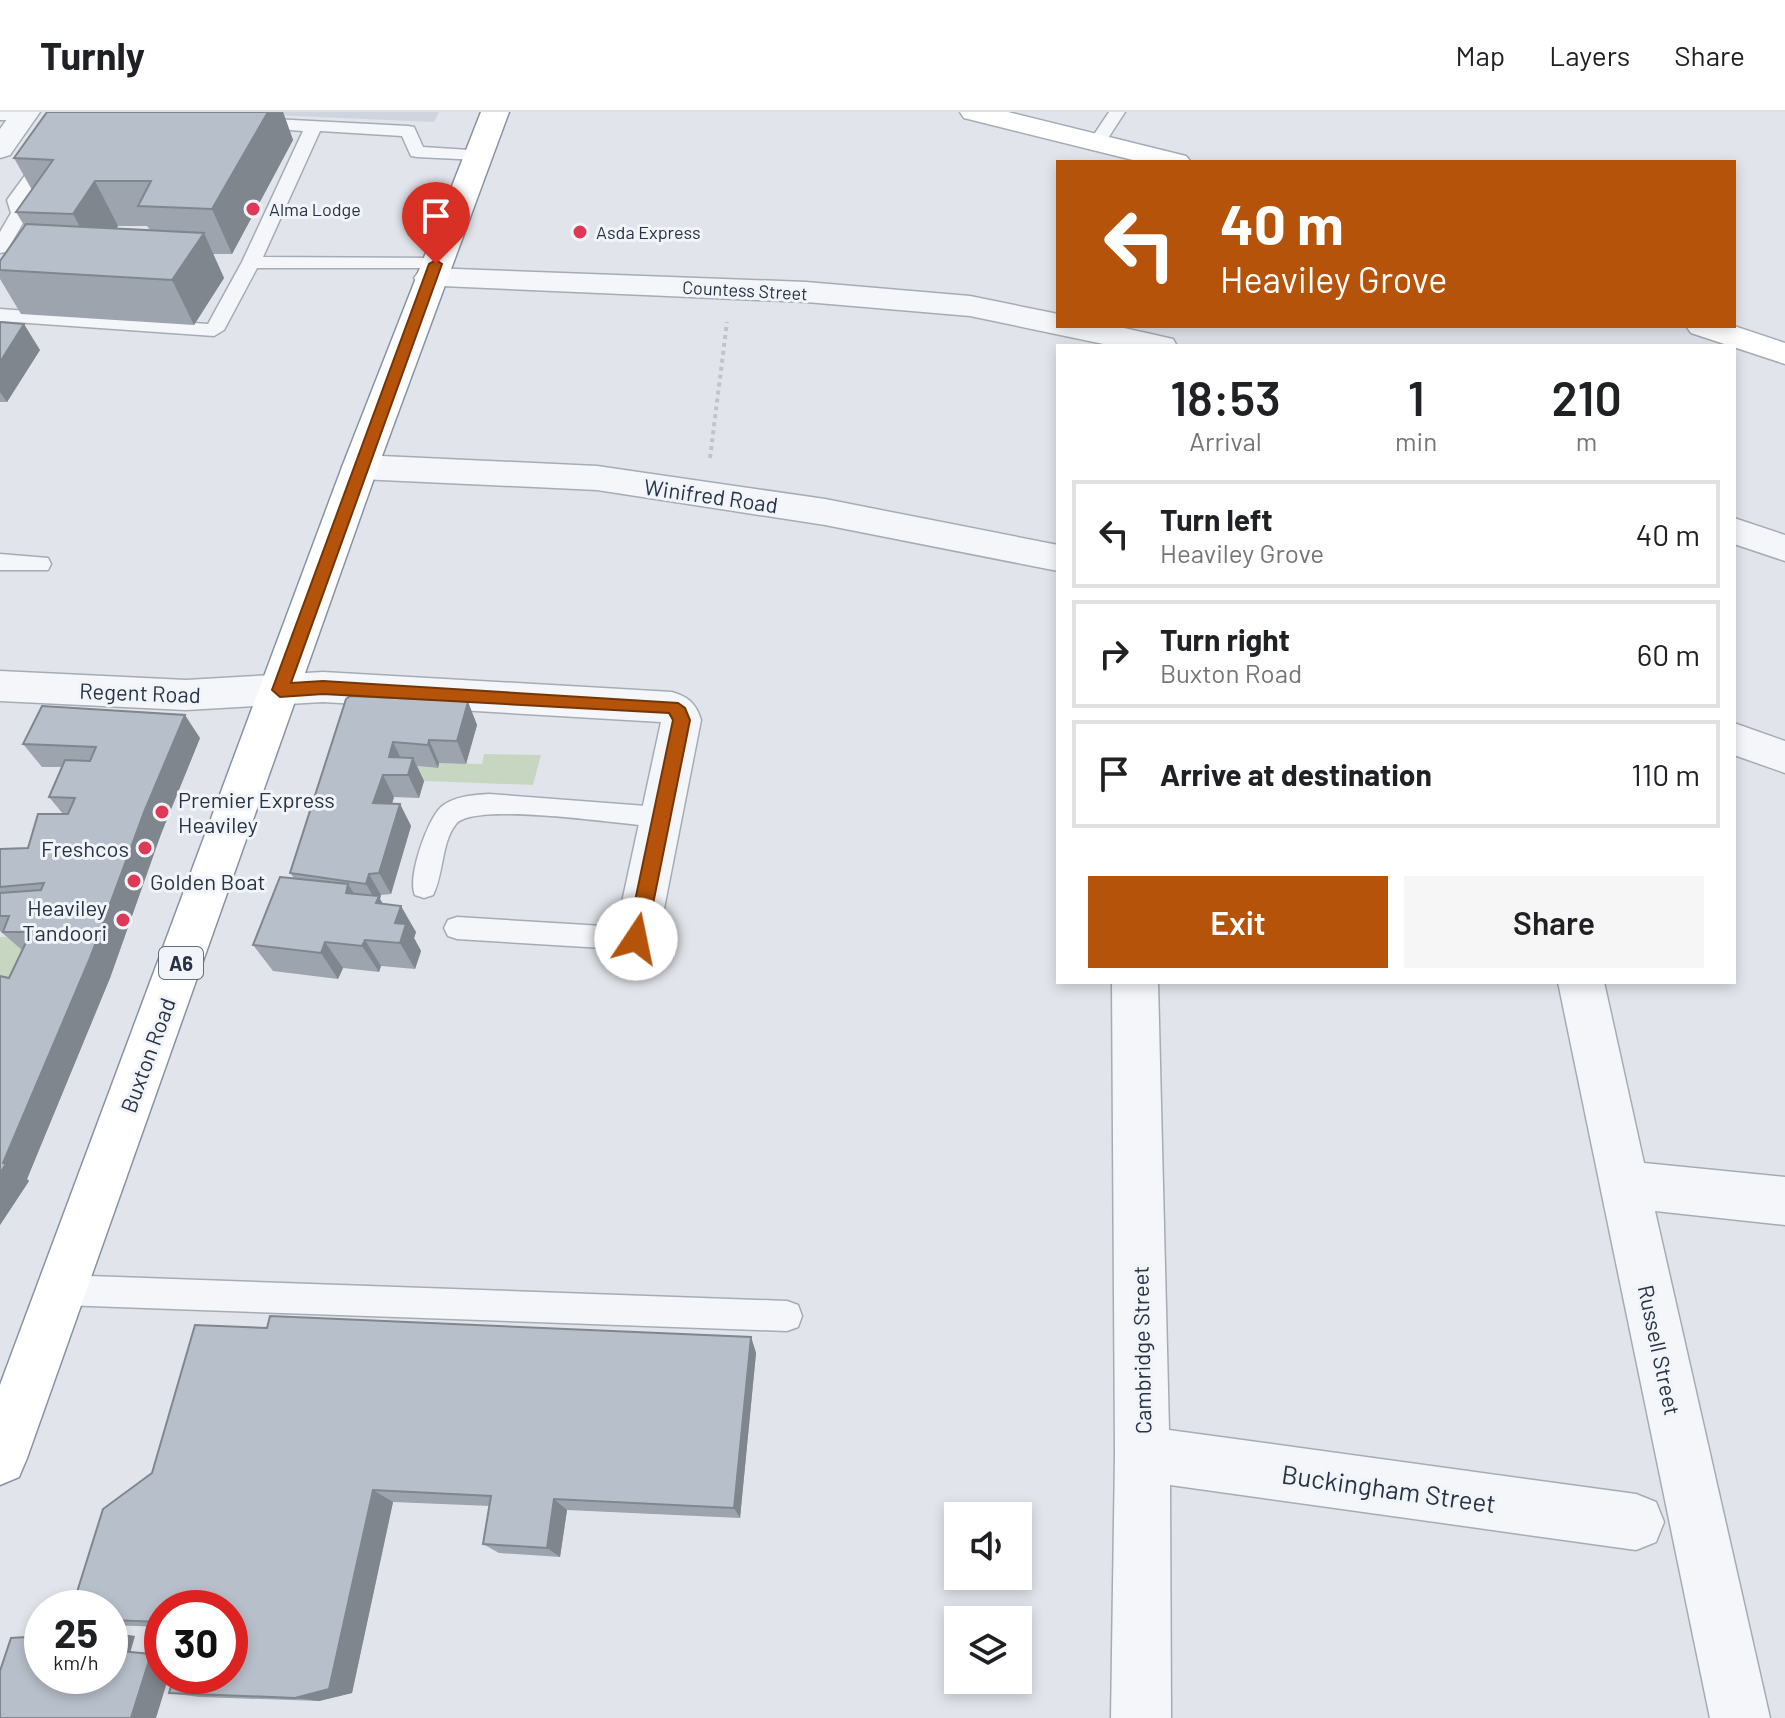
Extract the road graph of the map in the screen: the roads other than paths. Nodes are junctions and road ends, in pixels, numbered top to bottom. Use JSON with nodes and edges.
{"nodes":[{"id":1,"x":495,"y":112,"type":"edge"},
{"id":2,"x":974,"y":112,"type":"edge"},
{"id":3,"x":1117,"y":112,"type":"edge"},
{"id":4,"x":17,"y":114,"type":"edge"},
{"id":5,"x":240,"y":122,"type":"edge"},
{"id":6,"x":314,"y":126,"type":"junction"},
{"id":7,"x":1097,"y":142,"type":"junction"},
{"id":8,"x":66,"y":145,"type":"edge"},
{"id":9,"x":0,"y":149,"type":"edge"},
{"id":10,"x":479,"y":155,"type":"junction"},
{"id":11,"x":1168,"y":160,"type":"edge"},
{"id":12,"x":0,"y":248,"type":"edge"},
{"id":13,"x":243,"y":268,"type":"junction"},
{"id":14,"x":433,"y":271,"type":"junction"},
{"id":15,"x":0,"y":315,"type":"edge"},
{"id":16,"x":1056,"y":324,"type":"edge"},
{"id":17,"x":1076,"y":328,"type":"edge"},
{"id":18,"x":1708,"y":328,"type":"edge"},
{"id":19,"x":1152,"y":344,"type":"edge"},
{"id":20,"x":1785,"y":354,"type":"edge"},
{"id":21,"x":360,"y":467,"type":"junction"},
{"id":22,"x":1736,"y":532,"type":"edge"},
{"id":23,"x":1785,"y":548,"type":"edge"},
{"id":24,"x":1056,"y":558,"type":"edge"},
{"id":25,"x":0,"y":562,"type":"edge"},
{"id":26,"x":40,"y":564,"type":"dead end"},
{"id":27,"x":0,"y":686,"type":"edge"},
{"id":28,"x":280,"y":690,"type":"junction"},
{"id":29,"x":1736,"y":740,"type":"edge"},
{"id":30,"x":1785,"y":757,"type":"edge"},
{"id":31,"x":659,"y":817,"type":"junction"},
{"id":32,"x":424,"y":887,"type":"dead end"},
{"id":33,"x":457,"y":928,"type":"dead end"},
{"id":34,"x":636,"y":939,"type":"joint"},
{"id":35,"x":1135,"y":984,"type":"edge"},
{"id":36,"x":1581,"y":984,"type":"edge"},
{"id":37,"x":1624,"y":1184,"type":"junction"},
{"id":38,"x":1785,"y":1201,"type":"edge"},
{"id":39,"x":62,"y":1290,"type":"junction"},
{"id":40,"x":787,"y":1316,"type":"dead end"},
{"id":41,"x":1142,"y":1454,"type":"junction"},
{"id":42,"x":0,"y":1458,"type":"edge"},
{"id":43,"x":1636,"y":1522,"type":"dead end"},
{"id":44,"x":1141,"y":1718,"type":"edge"},
{"id":45,"x":1740,"y":1718,"type":"edge"}],
"edges":[{"from":1,"to":10,"type":"main road","name":"Buxton Road","number":"A6"},
{"from":2,"to":7,"type":"main road"},
{"from":3,"to":7,"type":"lane"},
{"from":4,"to":9,"type":"street"},
{"from":5,"to":6,"type":"lane"},
{"from":6,"to":10,"type":"lane"},
{"from":6,"to":13,"type":"lane"},
{"from":7,"to":11,"type":"main road"},
{"from":8,"to":12,"type":"lane"},
{"from":10,"to":14,"type":"main road","name":"Buxton Road","number":"A6"},
{"from":13,"to":14,"type":"lane"},
{"from":13,"to":15,"type":"lane"},
{"from":14,"to":16,"type":"street","name":"Countess Street"},
{"from":14,"to":21,"type":"main road","name":"Buxton Road","number":"A6"},
{"from":17,"to":19,"type":"street"},
{"from":18,"to":20,"type":"main road"},
{"from":21,"to":24,"type":"street","name":"Winifred Road"},
{"from":21,"to":28,"type":"main road","name":"Buxton Road","number":"A6"},
{"from":22,"to":23,"type":"street"},
{"from":25,"to":26,"type":"lane"},
{"from":27,"to":28,"type":"street","name":"Regent Road"},
{"from":28,"to":31,"type":"street","name":"Regent Road"},
{"from":28,"to":39,"type":"main road","name":"Buxton Road","number":"A6"},
{"from":29,"to":30,"type":"street"},
{"from":31,"to":32,"type":"lane"},
{"from":31,"to":34,"type":"street"},
{"from":33,"to":34,"type":"lane"},
{"from":35,"to":41,"type":"street","name":"Cambridge Street"},
{"from":36,"to":37,"type":"street","name":"Russell Street"},
{"from":37,"to":38,"type":"street"},
{"from":37,"to":45,"type":"street","name":"Russell Street"},
{"from":39,"to":40,"type":"lane"},
{"from":39,"to":42,"type":"main road","name":"Buxton Road","number":"A6"},
{"from":41,"to":43,"type":"street","name":"Buckingham Street"},
{"from":41,"to":44,"type":"street","name":"Cambridge Street"}]}
